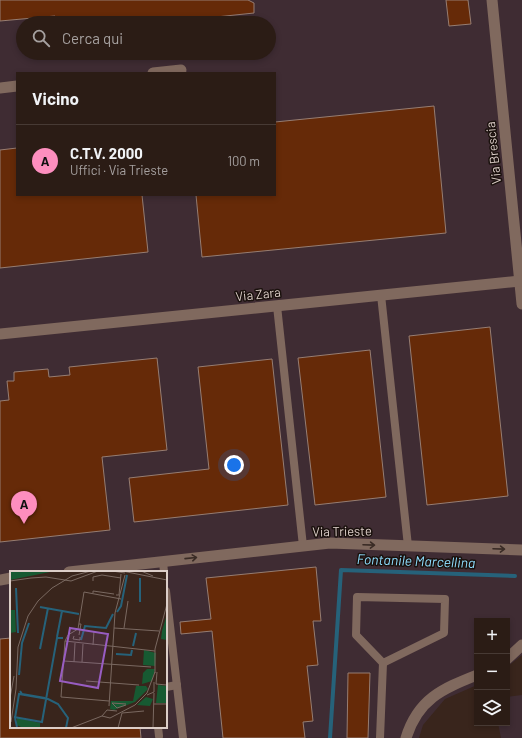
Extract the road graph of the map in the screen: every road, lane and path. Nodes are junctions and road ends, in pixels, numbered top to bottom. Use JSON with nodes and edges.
{"nodes":[{"id":1,"x":492,"y":0,"type":"edge"},
{"id":2,"x":181,"y":70,"type":"dead end"},
{"id":3,"x":162,"y":72,"type":"edge"},
{"id":4,"x":16,"y":86,"type":"edge"},
{"id":5,"x":0,"y":88,"type":"edge"},
{"id":6,"x":520,"y":281,"type":"junction"},
{"id":7,"x":381,"y":296,"type":"junction"},
{"id":8,"x":522,"y":304,"type":"edge"},
{"id":9,"x":277,"y":306,"type":"junction"},
{"id":10,"x":0,"y":334,"type":"edge"},
{"id":11,"x":303,"y":546,"type":"junction"},
{"id":12,"x":408,"y":546,"type":"junction"},
{"id":13,"x":522,"y":550,"type":"edge"},
{"id":14,"x":163,"y":567,"type":"edge"},
{"id":15,"x":87,"y":571,"type":"edge"},
{"id":16,"x":10,"y":578,"type":"edge"},
{"id":17,"x":0,"y":580,"type":"edge"},
{"id":18,"x":167,"y":600,"type":"edge"},
{"id":19,"x":522,"y":645,"type":"edge"},
{"id":20,"x":510,"y":656,"type":"edge"},
{"id":21,"x":383,"y":663,"type":"junction"},
{"id":22,"x":474,"y":676,"type":"edge"},
{"id":23,"x":177,"y":685,"type":"junction"},
{"id":24,"x":167,"y":686,"type":"edge"},
{"id":25,"x":158,"y":728,"type":"edge"},
{"id":26,"x":159,"y":736,"type":"dead end"},
{"id":27,"x":183,"y":738,"type":"edge"},
{"id":28,"x":380,"y":738,"type":"edge"},
{"id":29,"x":406,"y":738,"type":"edge"}],
"edges":[{"from":1,"to":6,"type":"street","name":"Via Brescia"},
{"from":2,"to":3,"type":"street"},
{"from":4,"to":5,"type":"street"},
{"from":6,"to":7,"type":"street","name":"Via Zara"},
{"from":6,"to":8,"type":"street","name":"Via Brescia"},
{"from":7,"to":9,"type":"street","name":"Via Zara"},
{"from":7,"to":12,"type":"lane"},
{"from":9,"to":10,"type":"street","name":"Via Zara"},
{"from":9,"to":11,"type":"lane"},
{"from":11,"to":12,"type":"street","name":"Via Trieste","one_way":true},
{"from":14,"to":11,"type":"street","name":"Via Trieste","one_way":true},
{"from":12,"to":13,"type":"street","name":"Via Trieste","one_way":true},
{"from":14,"to":15,"type":"street","name":"Via Trieste"},
{"from":16,"to":17,"type":"street"},
{"from":18,"to":23,"type":"lane"},
{"from":19,"to":20,"type":"street"},
{"from":21,"to":21,"type":"lane"},
{"from":21,"to":28,"type":"lane"},
{"from":22,"to":29,"type":"street"},
{"from":23,"to":24,"type":"lane"},
{"from":23,"to":27,"type":"lane"},
{"from":25,"to":26,"type":"lane"}]}
